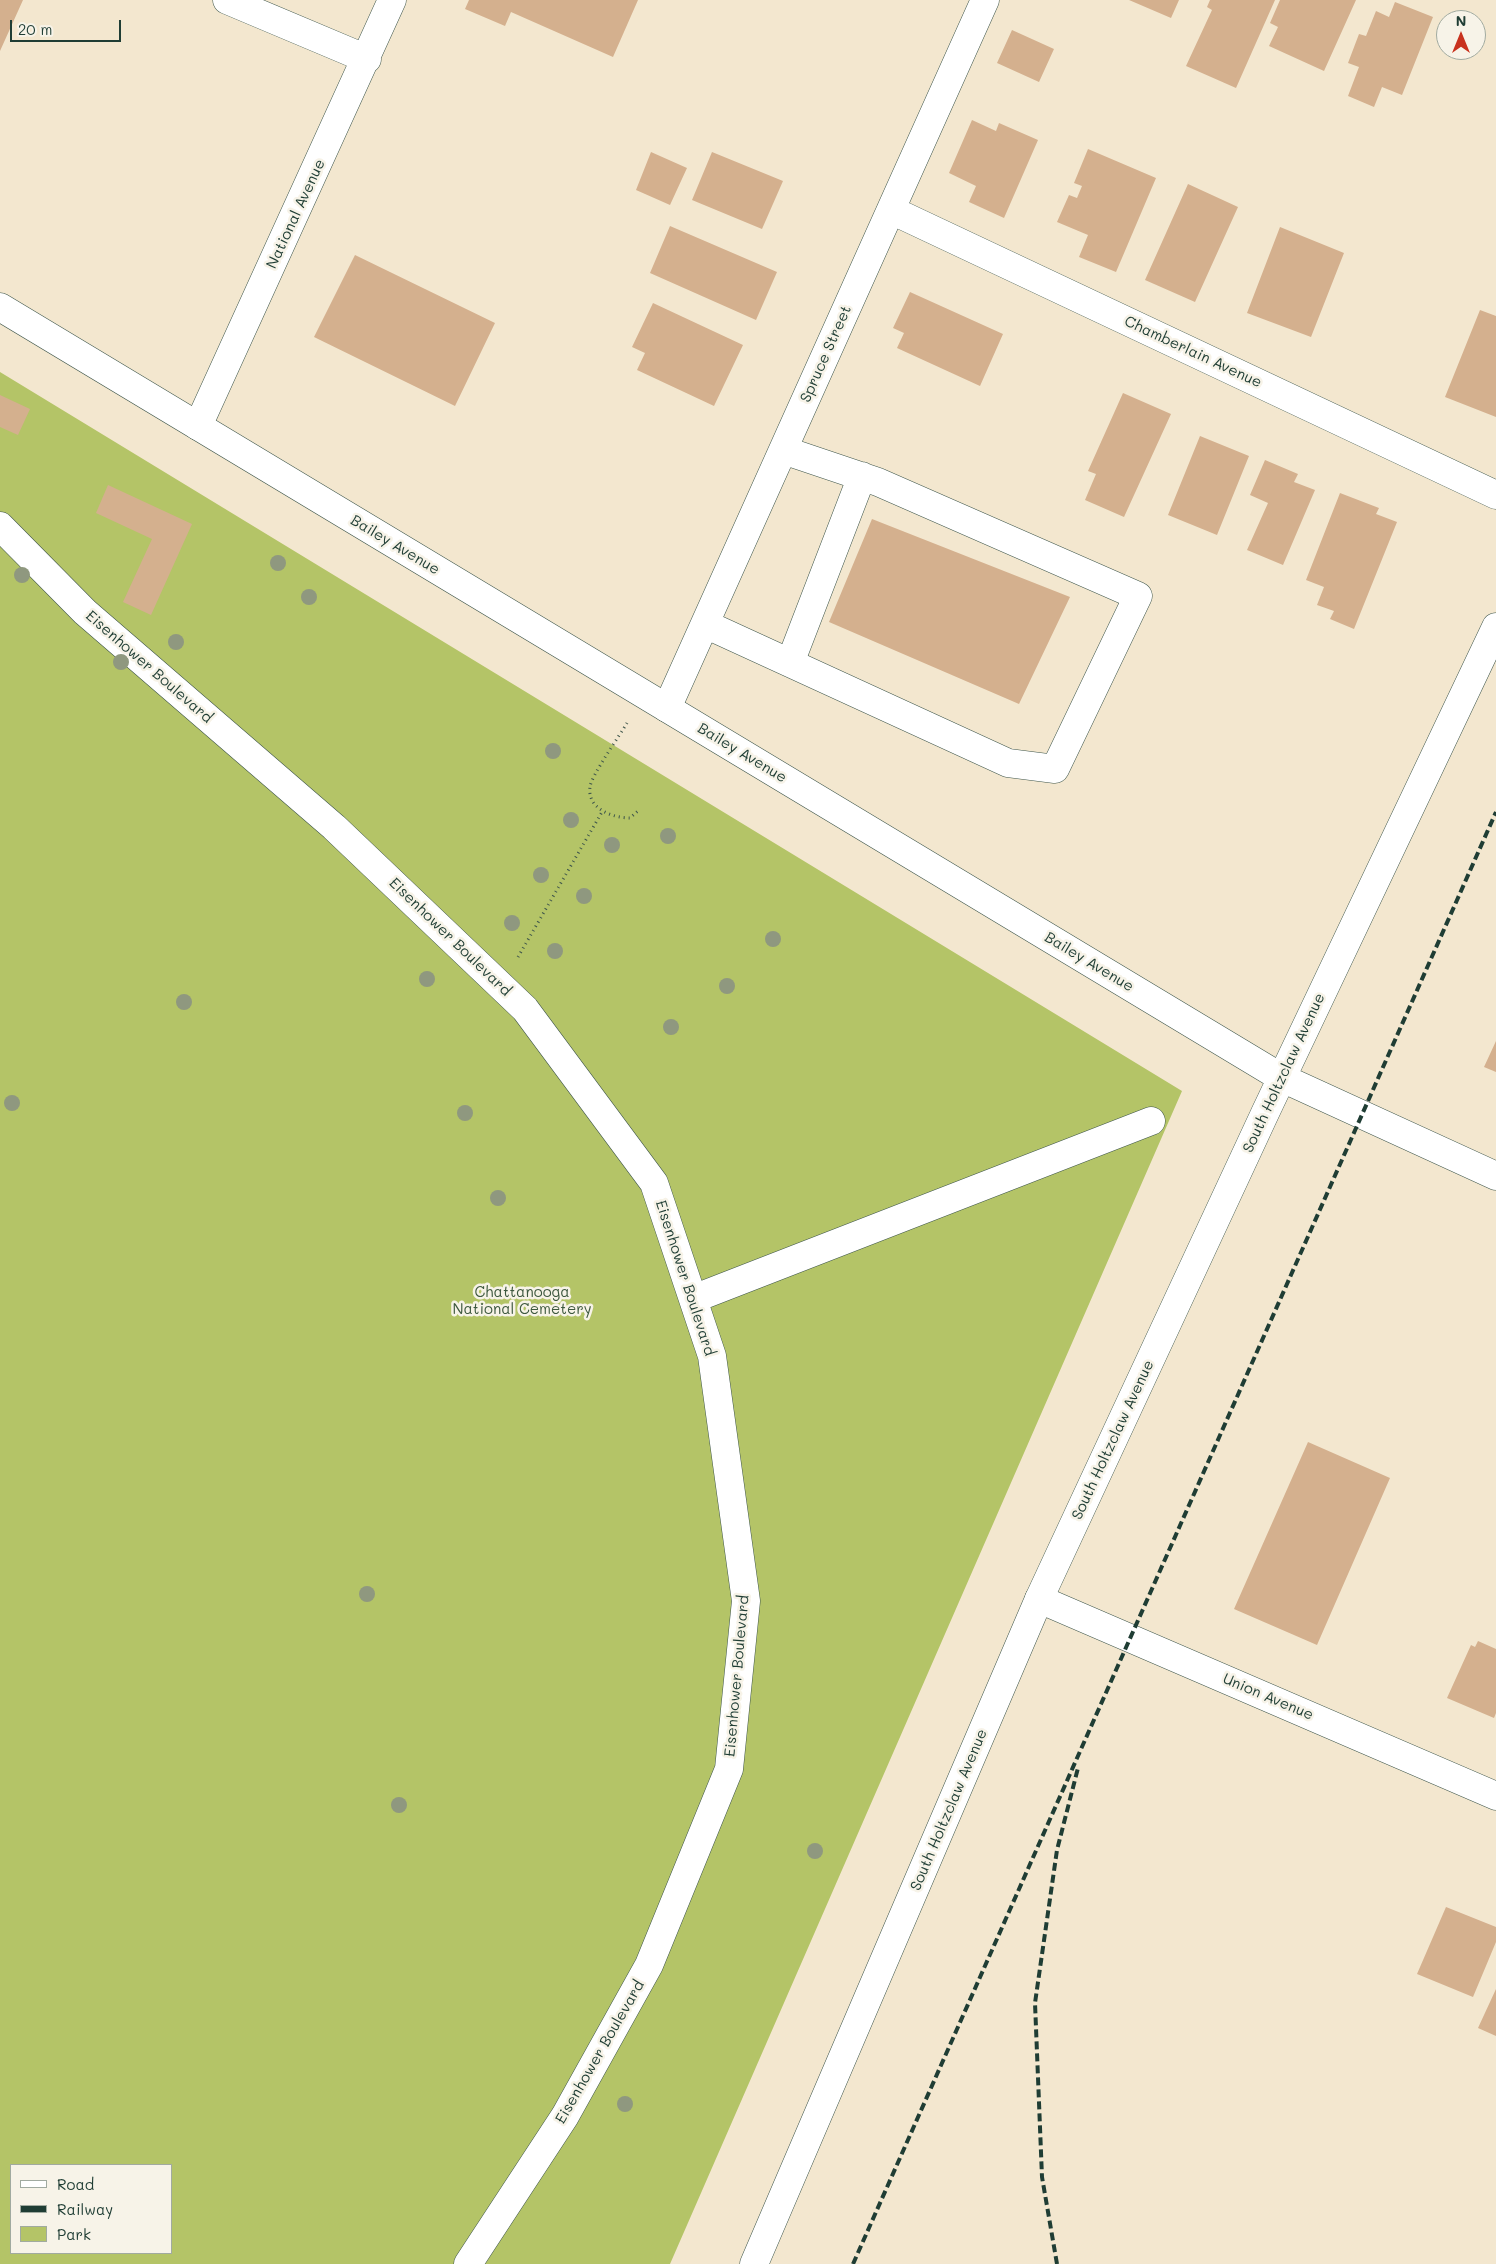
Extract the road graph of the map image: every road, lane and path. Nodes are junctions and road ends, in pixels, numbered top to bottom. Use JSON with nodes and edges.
{"nodes":[{"id":1,"x":227,"y":0,"type":"edge"},
{"id":2,"x":392,"y":0,"type":"edge"},
{"id":3,"x":985,"y":0,"type":"edge"},
{"id":4,"x":367,"y":59,"type":"junction"},
{"id":5,"x":891,"y":210,"type":"junction"},
{"id":6,"x":0,"y":307,"type":"edge"},
{"id":7,"x":198,"y":426,"type":"junction"},
{"id":8,"x":783,"y":450,"type":"junction"},
{"id":9,"x":870,"y":479,"type":"junction"},
{"id":10,"x":1496,"y":495,"type":"edge"},
{"id":11,"x":0,"y":526,"type":"edge"},
{"id":12,"x":705,"y":624,"type":"junction"},
{"id":13,"x":1496,"y":627,"type":"edge"},
{"id":14,"x":790,"y":663,"type":"junction"},
{"id":15,"x":644,"y":694,"type":"junction"},
{"id":16,"x":667,"y":708,"type":"junction"},
{"id":17,"x":638,"y":810,"type":"dead end"},
{"id":18,"x":602,"y":812,"type":"junction"},
{"id":19,"x":501,"y":986,"type":"junction"},
{"id":20,"x":1282,"y":1078,"type":"junction"},
{"id":21,"x":1152,"y":1121,"type":"dead end"},
{"id":22,"x":1496,"y":1176,"type":"edge"},
{"id":23,"x":693,"y":1299,"type":"junction"},
{"id":24,"x":1039,"y":1599,"type":"junction"},
{"id":25,"x":1496,"y":1796,"type":"edge"},
{"id":26,"x":468,"y":2264,"type":"edge"},
{"id":27,"x":754,"y":2264,"type":"edge"}],
"edges":[{"from":1,"to":4,"type":"street"},
{"from":2,"to":4,"type":"street","name":"National Avenue"},
{"from":3,"to":5,"type":"street","name":"Spruce Street"},
{"from":4,"to":7,"type":"street","name":"National Avenue"},
{"from":5,"to":8,"type":"street","name":"Spruce Street"},
{"from":5,"to":10,"type":"street","name":"Chamberlain Avenue"},
{"from":6,"to":7,"type":"street","name":"Bailey Avenue"},
{"from":7,"to":15,"type":"street","name":"Bailey Avenue"},
{"from":8,"to":9,"type":"street"},
{"from":8,"to":12,"type":"street","name":"Spruce Street"},
{"from":9,"to":14,"type":"street"},
{"from":9,"to":14,"type":"street"},
{"from":11,"to":19,"type":"street","name":"Eisenhower Boulevard"},
{"from":12,"to":14,"type":"street"},
{"from":12,"to":16,"type":"street","name":"Spruce Street"},
{"from":13,"to":20,"type":"street","name":"South Holtzclaw Avenue"},
{"from":15,"to":16,"type":"street","name":"Bailey Avenue"},
{"from":15,"to":18,"type":"path"},
{"from":16,"to":20,"type":"street","name":"Bailey Avenue"},
{"from":17,"to":18,"type":"path"},
{"from":18,"to":19,"type":"path"},
{"from":19,"to":23,"type":"street","name":"Eisenhower Boulevard"},
{"from":20,"to":22,"type":"street","name":"Bailey Avenue"},
{"from":20,"to":24,"type":"street","name":"South Holtzclaw Avenue"},
{"from":21,"to":23,"type":"street"},
{"from":23,"to":26,"type":"street","name":"Eisenhower Boulevard"},
{"from":24,"to":25,"type":"street","name":"Union Avenue"},
{"from":24,"to":27,"type":"street","name":"South Holtzclaw Avenue"}]}
